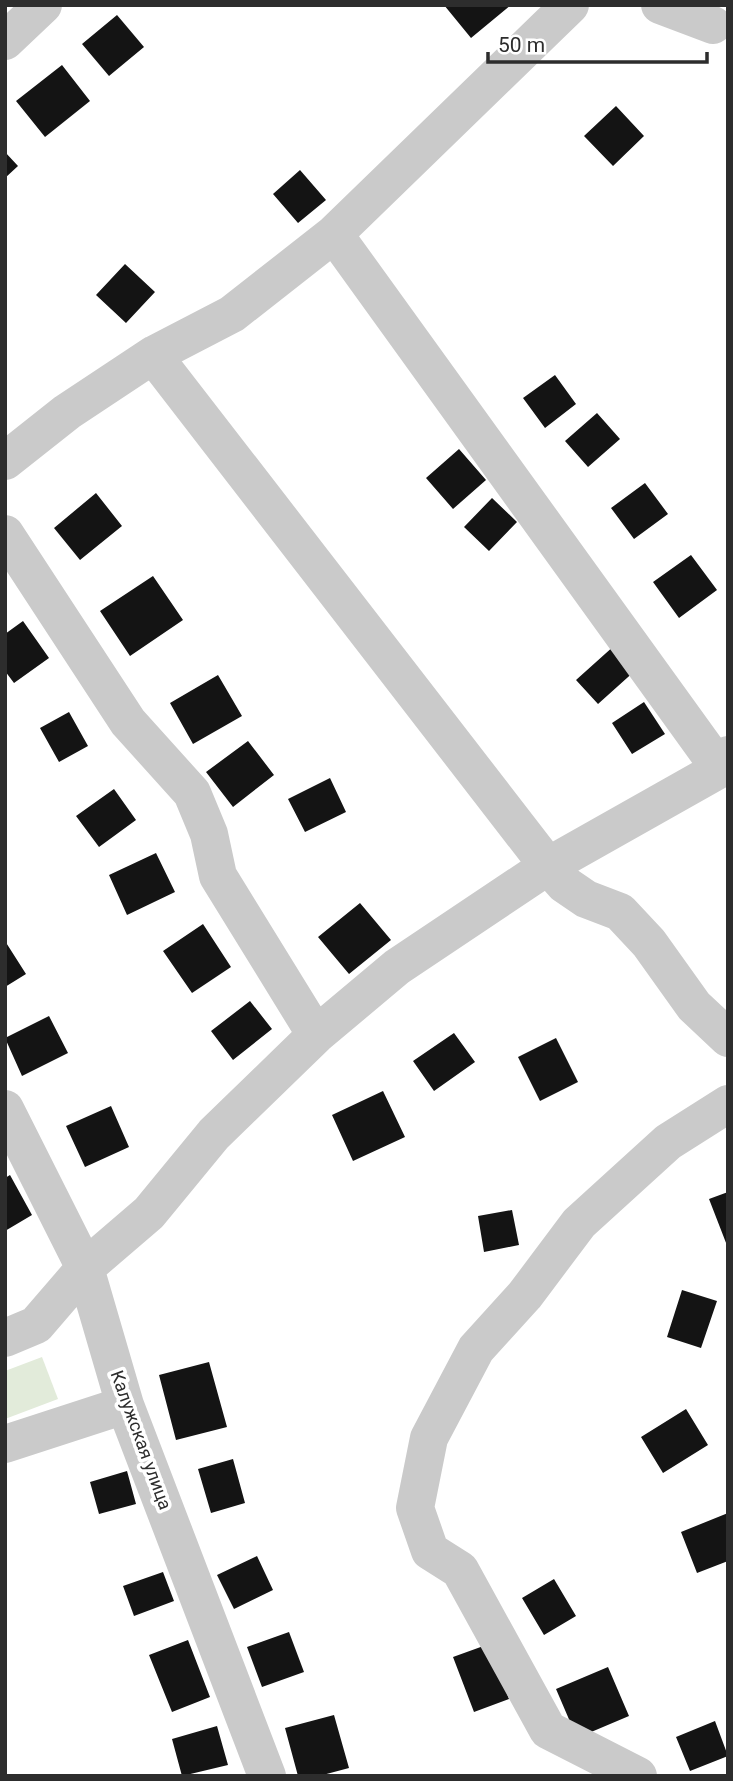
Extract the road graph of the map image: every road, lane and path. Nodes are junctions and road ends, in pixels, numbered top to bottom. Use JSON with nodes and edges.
{"nodes":[{"id":1,"x":43,"y":5,"type":"edge"},
{"id":2,"x":570,"y":5,"type":"edge"},
{"id":3,"x":660,"y":5,"type":"edge"},
{"id":4,"x":713,"y":26,"type":"dead end"},
{"id":5,"x":5,"y":41,"type":"edge"},
{"id":6,"x":334,"y":234,"type":"junction"},
{"id":7,"x":153,"y":355,"type":"junction"},
{"id":8,"x":5,"y":461,"type":"edge"},
{"id":9,"x":5,"y":534,"type":"edge"},
{"id":10,"x":724,"y":762,"type":"edge"},
{"id":11,"x":548,"y":866,"type":"junction"},
{"id":12,"x":316,"y":1035,"type":"junction"},
{"id":13,"x":728,"y":1038,"type":"edge"},
{"id":14,"x":728,"y":1104,"type":"edge"},
{"id":15,"x":5,"y":1109,"type":"edge"},
{"id":16,"x":85,"y":1268,"type":"junction"},
{"id":17,"x":5,"y":1338,"type":"edge"},
{"id":18,"x":125,"y":1405,"type":"junction"},
{"id":19,"x":5,"y":1444,"type":"edge"},
{"id":20,"x":267,"y":1776,"type":"edge"},
{"id":21,"x":638,"y":1776,"type":"edge"}],
"edges":[{"from":1,"to":5,"type":"street"},
{"from":2,"to":6,"type":"street"},
{"from":3,"to":4,"type":"street"},
{"from":6,"to":7,"type":"street"},
{"from":6,"to":10,"type":"street"},
{"from":7,"to":8,"type":"street"},
{"from":7,"to":11,"type":"street"},
{"from":9,"to":12,"type":"street"},
{"from":10,"to":11,"type":"street"},
{"from":11,"to":12,"type":"street"},
{"from":11,"to":13,"type":"street"},
{"from":12,"to":16,"type":"street"},
{"from":14,"to":21,"type":"street"},
{"from":15,"to":16,"type":"street","name":"Калужская улица"},
{"from":16,"to":17,"type":"street"},
{"from":16,"to":18,"type":"street","name":"Калужская улица"},
{"from":18,"to":19,"type":"street"},
{"from":18,"to":20,"type":"street","name":"Калужская улица"}]}
